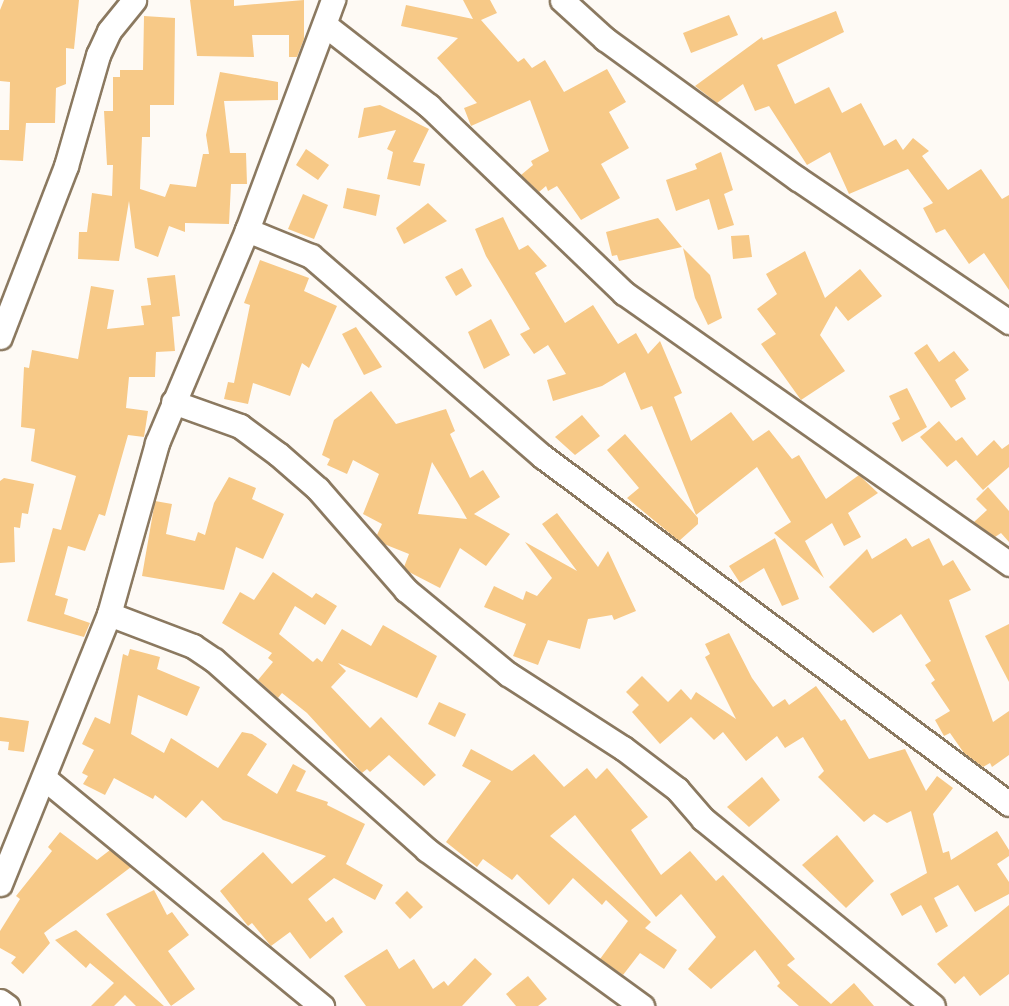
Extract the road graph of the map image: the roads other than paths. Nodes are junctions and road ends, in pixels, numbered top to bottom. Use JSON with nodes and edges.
{"nodes":[{"id":1,"x":134,"y":0,"type":"edge"},
{"id":2,"x":333,"y":0,"type":"edge"},
{"id":3,"x":562,"y":0,"type":"edge"},
{"id":4,"x":325,"y":25,"type":"junction"},
{"id":5,"x":247,"y":230,"type":"junction"},
{"id":6,"x":1009,"y":322,"type":"edge"},
{"id":7,"x":0,"y":337,"type":"edge"},
{"id":8,"x":173,"y":402,"type":"junction"},
{"id":9,"x":1009,"y":564,"type":"edge"},
{"id":10,"x":109,"y":614,"type":"junction"},
{"id":11,"x":44,"y":778,"type":"junction"},
{"id":12,"x":1009,"y":804,"type":"edge"},
{"id":13,"x":0,"y":884,"type":"edge"},
{"id":14,"x":0,"y":1001,"type":"edge"},
{"id":15,"x":7,"y":1006,"type":"edge"},
{"id":16,"x":321,"y":1006,"type":"edge"},
{"id":17,"x":642,"y":1006,"type":"edge"},
{"id":18,"x":933,"y":1006,"type":"edge"}],
"edges":[{"from":1,"to":7,"type":"street"},
{"from":2,"to":4,"type":"street"},
{"from":3,"to":6,"type":"street"},
{"from":4,"to":5,"type":"street"},
{"from":4,"to":9,"type":"street"},
{"from":5,"to":8,"type":"street"},
{"from":5,"to":12,"type":"street"},
{"from":8,"to":10,"type":"street"},
{"from":8,"to":18,"type":"street"},
{"from":10,"to":11,"type":"street"},
{"from":10,"to":17,"type":"street"},
{"from":11,"to":13,"type":"street"},
{"from":11,"to":16,"type":"street"},
{"from":14,"to":15,"type":"street"}]}
